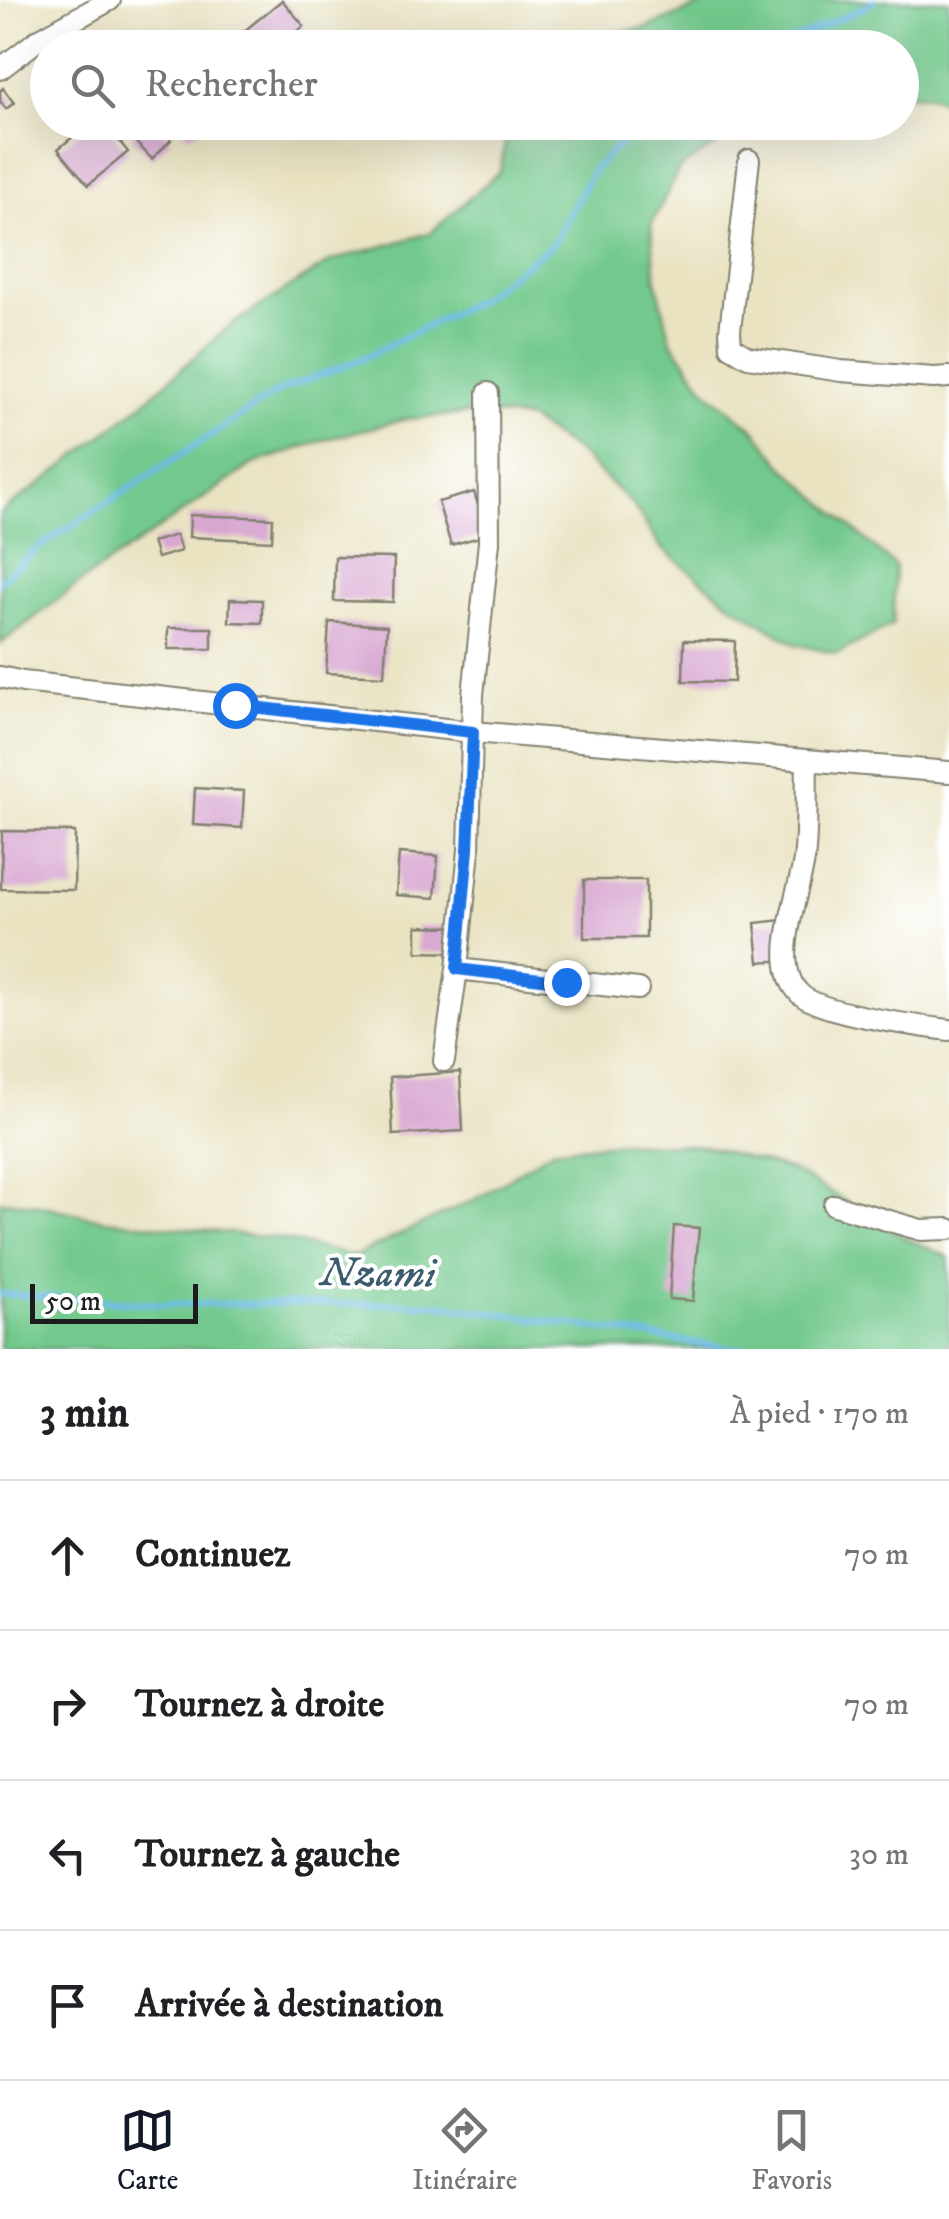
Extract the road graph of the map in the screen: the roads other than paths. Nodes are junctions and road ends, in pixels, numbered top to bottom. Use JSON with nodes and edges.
{"nodes":[{"id":1,"x":110,"y":0,"type":"edge"},
{"id":2,"x":56,"y":30,"type":"edge"},
{"id":3,"x":30,"y":46,"type":"edge"},
{"id":4,"x":0,"y":68,"type":"edge"},
{"id":5,"x":749,"y":160,"type":"dead end"},
{"id":6,"x":949,"y":377,"type":"edge"},
{"id":7,"x":488,"y":393,"type":"dead end"},
{"id":8,"x":0,"y":677,"type":"edge"},
{"id":9,"x":473,"y":732,"type":"junction"},
{"id":10,"x":807,"y":760,"type":"junction"},
{"id":11,"x":949,"y":772,"type":"edge"},
{"id":12,"x":457,"y":969,"type":"junction"},
{"id":13,"x":638,"y":990,"type":"dead end"},
{"id":14,"x":949,"y":1030,"type":"edge"},
{"id":15,"x":444,"y":1061,"type":"dead end"},
{"id":16,"x":834,"y":1205,"type":"dead end"},
{"id":17,"x":949,"y":1229,"type":"edge"}],
"edges":[{"from":1,"to":2,"type":"street"},
{"from":3,"to":4,"type":"street"},
{"from":5,"to":6,"type":"street"},
{"from":7,"to":9,"type":"street"},
{"from":8,"to":9,"type":"street"},
{"from":9,"to":10,"type":"street"},
{"from":9,"to":12,"type":"street"},
{"from":10,"to":11,"type":"street"},
{"from":10,"to":14,"type":"street"},
{"from":12,"to":13,"type":"street"},
{"from":12,"to":15,"type":"street"},
{"from":16,"to":17,"type":"street"}]}
